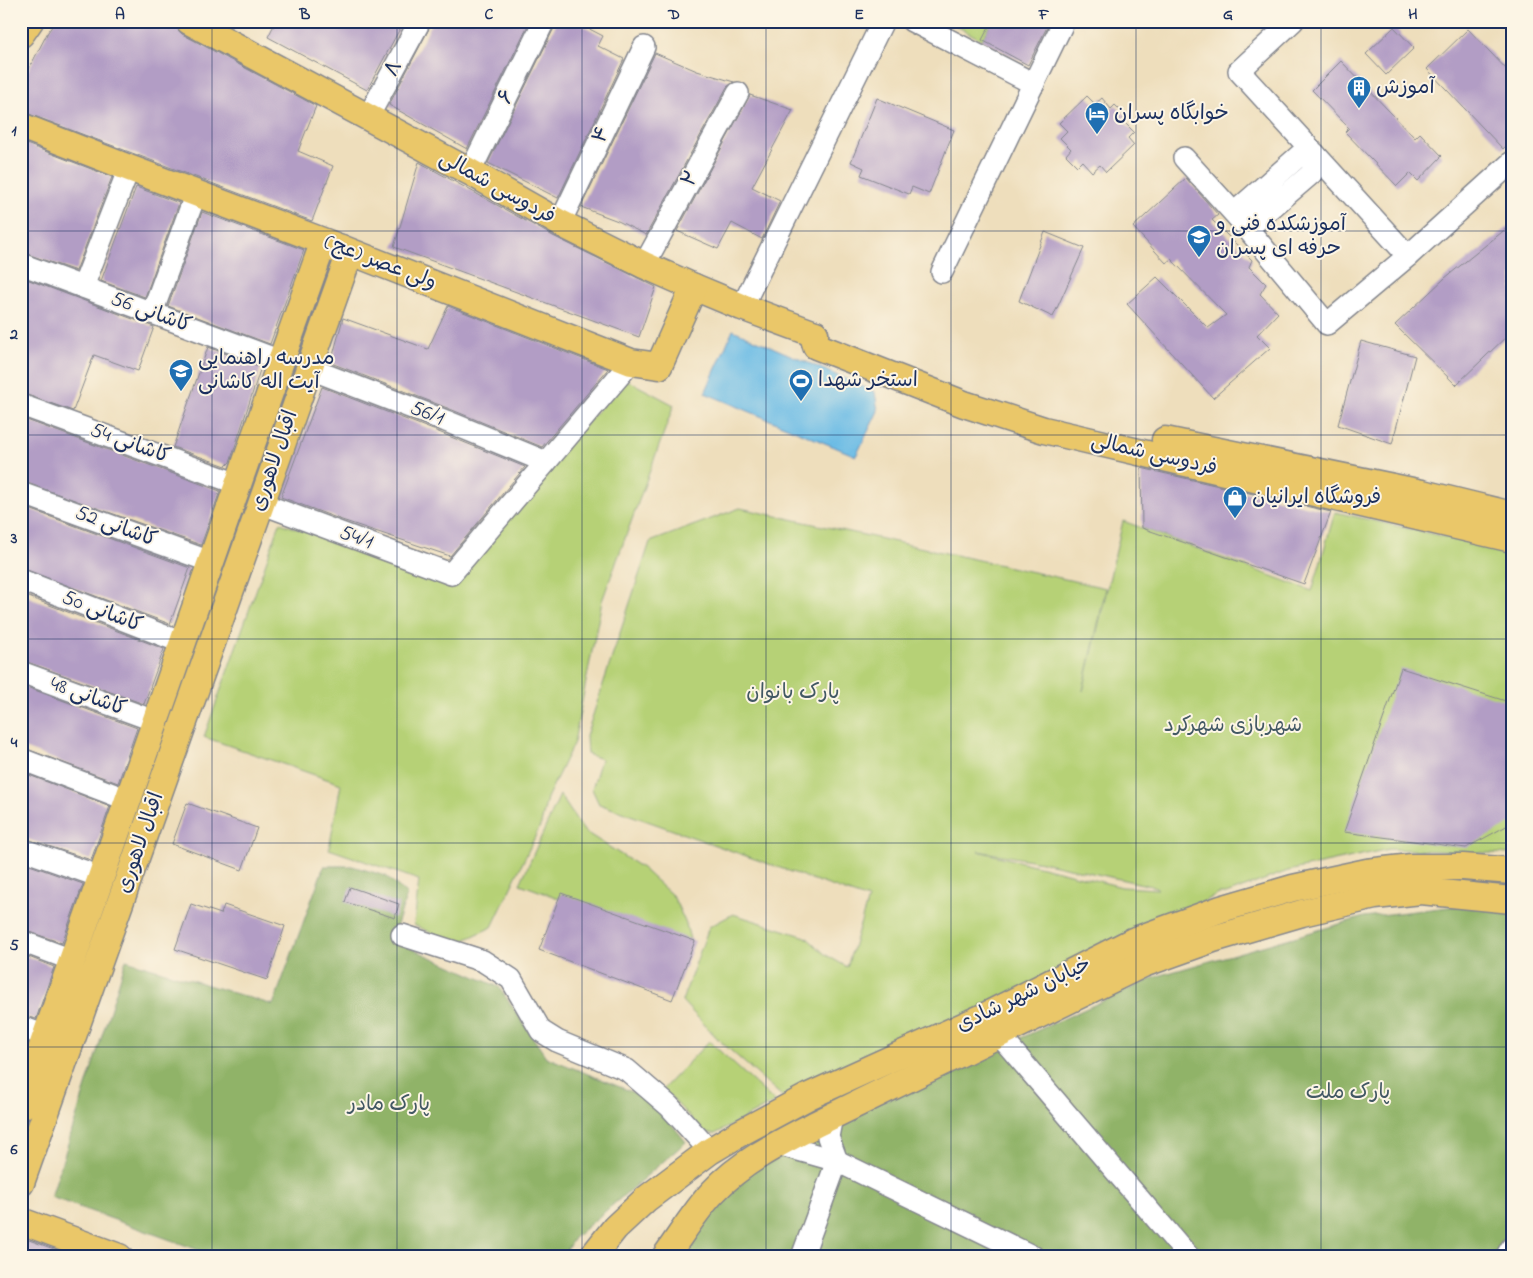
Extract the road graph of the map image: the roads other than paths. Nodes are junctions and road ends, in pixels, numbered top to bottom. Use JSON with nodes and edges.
{"nodes":[{"id":1,"x":190,"y":21,"type":"edge"},
{"id":2,"x":420,"y":21,"type":"edge"},
{"id":3,"x":544,"y":21,"type":"edge"},
{"id":4,"x":883,"y":21,"type":"edge"},
{"id":5,"x":912,"y":21,"type":"edge"},
{"id":6,"x":1064,"y":21,"type":"edge"},
{"id":7,"x":1294,"y":21,"type":"edge"},
{"id":8,"x":644,"y":47,"type":"dead end"},
{"id":9,"x":1034,"y":84,"type":"junction"},
{"id":10,"x":738,"y":93,"type":"dead end"},
{"id":11,"x":368,"y":117,"type":"junction"},
{"id":12,"x":21,"y":126,"type":"edge"},
{"id":13,"x":1315,"y":154,"type":"junction"},
{"id":14,"x":1184,"y":158,"type":"dead end"},
{"id":15,"x":1512,"y":162,"type":"edge"},
{"id":16,"x":129,"y":168,"type":"junction"},
{"id":17,"x":470,"y":172,"type":"junction"},
{"id":18,"x":196,"y":193,"type":"junction"},
{"id":19,"x":1241,"y":221,"type":"junction"},
{"id":20,"x":560,"y":223,"type":"junction"},
{"id":21,"x":341,"y":248,"type":"junction"},
{"id":22,"x":1408,"y":256,"type":"junction"},
{"id":23,"x":21,"y":264,"type":"edge"},
{"id":24,"x":644,"y":265,"type":"junction"},
{"id":25,"x":942,"y":272,"type":"dead end"},
{"id":26,"x":83,"y":287,"type":"junction"},
{"id":27,"x":694,"y":287,"type":"junction"},
{"id":28,"x":742,"y":307,"type":"junction"},
{"id":29,"x":152,"y":313,"type":"junction"},
{"id":30,"x":815,"y":334,"type":"junction"},
{"id":31,"x":281,"y":361,"type":"junction"},
{"id":32,"x":631,"y":362,"type":"junction"},
{"id":33,"x":308,"y":368,"type":"junction"},
{"id":34,"x":21,"y":405,"type":"edge"},
{"id":35,"x":546,"y":462,"type":"junction"},
{"id":36,"x":238,"y":484,"type":"junction"},
{"id":37,"x":21,"y":493,"type":"edge"},
{"id":38,"x":260,"y":502,"type":"junction"},
{"id":39,"x":1512,"y":515,"type":"edge"},
{"id":40,"x":1512,"y":539,"type":"edge"},
{"id":41,"x":211,"y":562,"type":"junction"},
{"id":42,"x":21,"y":580,"type":"edge"},
{"id":43,"x":183,"y":643,"type":"junction"},
{"id":44,"x":21,"y":672,"type":"edge"},
{"id":45,"x":155,"y":721,"type":"junction"},
{"id":46,"x":21,"y":760,"type":"edge"},
{"id":47,"x":124,"y":811,"type":"junction"},
{"id":48,"x":146,"y":830,"type":"junction"},
{"id":49,"x":21,"y":849,"type":"edge"},
{"id":50,"x":1512,"y":871,"type":"edge"},
{"id":51,"x":101,"y":877,"type":"junction"},
{"id":52,"x":1512,"y":900,"type":"edge"},
{"id":53,"x":402,"y":935,"type":"dead end"},
{"id":54,"x":21,"y":941,"type":"edge"},
{"id":55,"x":72,"y":960,"type":"junction"},
{"id":56,"x":21,"y":1027,"type":"edge"},
{"id":57,"x":46,"y":1036,"type":"junction"},
{"id":58,"x":996,"y":1036,"type":"junction"},
{"id":59,"x":21,"y":1107,"type":"edge"},
{"id":60,"x":832,"y":1116,"type":"junction"},
{"id":61,"x":778,"y":1144,"type":"junction"},
{"id":62,"x":710,"y":1151,"type":"junction"},
{"id":63,"x":837,"y":1161,"type":"junction"},
{"id":64,"x":21,"y":1183,"type":"edge"},
{"id":65,"x":21,"y":1221,"type":"edge"},
{"id":66,"x":1512,"y":1247,"type":"edge"},
{"id":67,"x":118,"y":1257,"type":"edge"},
{"id":68,"x":592,"y":1257,"type":"edge"},
{"id":69,"x":666,"y":1257,"type":"edge"},
{"id":70,"x":802,"y":1257,"type":"edge"},
{"id":71,"x":1034,"y":1257,"type":"edge"},
{"id":72,"x":1188,"y":1257,"type":"edge"},
{"id":73,"x":1506,"y":1257,"type":"edge"}],
"edges":[{"from":1,"to":11,"type":"main road","name":"فردوسی شمالی"},
{"from":2,"to":11,"type":"street","name":"۸"},
{"from":3,"to":17,"type":"street","name":"۶"},
{"from":4,"to":28,"type":"street"},
{"from":5,"to":9,"type":"street"},
{"from":6,"to":9,"type":"street"},
{"from":7,"to":13,"type":"street"},
{"from":8,"to":20,"type":"street","name":"۴"},
{"from":9,"to":25,"type":"street"},
{"from":10,"to":24,"type":"street","name":"۲"},
{"from":11,"to":17,"type":"main road","name":"فردوسی شمالی"},
{"from":12,"to":16,"type":"main road","name":"ولی عصر (عج)"},
{"from":13,"to":19,"type":"street"},
{"from":13,"to":22,"type":"street"},
{"from":14,"to":19,"type":"street"},
{"from":15,"to":22,"type":"street"},
{"from":16,"to":18,"type":"main road","name":"ولی عصر (عج)"},
{"from":16,"to":26,"type":"street"},
{"from":17,"to":20,"type":"main road","name":"فردوسی شمالی"},
{"from":18,"to":21,"type":"main road","name":"ولی عصر (عج)"},
{"from":18,"to":29,"type":"street"},
{"from":19,"to":22,"type":"street"},
{"from":20,"to":24,"type":"main road","name":"فردوسی شمالی"},
{"from":21,"to":31,"type":"main road","name":"اقبال لاهوری"},
{"from":21,"to":32,"type":"main road","name":"ولی عصر (عج)"},
{"from":21,"to":33,"type":"main road","name":"اقبال لاهوری"},
{"from":23,"to":26,"type":"street","name":"کاشانی 56"},
{"from":24,"to":27,"type":"main road","name":"فردوسی شمالی"},
{"from":26,"to":29,"type":"street","name":"کاشانی 56"},
{"from":27,"to":28,"type":"main road","name":"فردوسی شمالی"},
{"from":27,"to":32,"type":"main road","name":"ولی عصر (عج)"},
{"from":28,"to":30,"type":"main road","name":"فردوسی شمالی"},
{"from":29,"to":31,"type":"street","name":"کاشانی 56"},
{"from":30,"to":39,"type":"main road","name":"فردوسی شمالی"},
{"from":30,"to":40,"type":"main road","name":"فردوسی شمالی"},
{"from":31,"to":36,"type":"main road","name":"اقبال لاهوری"},
{"from":32,"to":35,"type":"street"},
{"from":33,"to":35,"type":"street","name":"56/1"},
{"from":33,"to":38,"type":"main road","name":"اقبال لاهوری"},
{"from":34,"to":36,"type":"street","name":"کاشانی 54"},
{"from":35,"to":38,"type":"street","name":"54/1"},
{"from":36,"to":41,"type":"main road","name":"اقبال لاهوری"},
{"from":37,"to":41,"type":"street","name":"کاشانی 52"},
{"from":38,"to":48,"type":"main road","name":"اقبال لاهوری"},
{"from":41,"to":43,"type":"main road","name":"اقبال لاهوری"},
{"from":42,"to":43,"type":"street","name":"کاشانی 50"},
{"from":43,"to":45,"type":"main road","name":"اقبال لاهوری"},
{"from":44,"to":45,"type":"street","name":"کاشانی 48"},
{"from":45,"to":47,"type":"main road","name":"اقبال لاهوری"},
{"from":46,"to":47,"type":"street"},
{"from":47,"to":48,"type":"main road"},
{"from":47,"to":51,"type":"main road","name":"اقبال لاهوری"},
{"from":48,"to":64,"type":"main road","name":"اقبال لاهوری"},
{"from":49,"to":51,"type":"street"},
{"from":50,"to":62,"type":"main road","name":"خیابان شهر شادی"},
{"from":51,"to":55,"type":"main road","name":"اقبال لاهوری"},
{"from":52,"to":58,"type":"main road","name":"خیابان شهر شادی"},
{"from":53,"to":62,"type":"street"},
{"from":54,"to":55,"type":"street"},
{"from":55,"to":57,"type":"main road","name":"اقبال لاهوری"},
{"from":56,"to":57,"type":"street"},
{"from":57,"to":59,"type":"main road","name":"اقبال لاهوری"},
{"from":58,"to":60,"type":"main road","name":"خیابان شهر شادی"},
{"from":58,"to":72,"type":"street"},
{"from":60,"to":61,"type":"main road","name":"خیابان شهر شادی"},
{"from":60,"to":63,"type":"street"},
{"from":61,"to":63,"type":"street"},
{"from":61,"to":69,"type":"main road","name":"خیابان شهر شادی"},
{"from":62,"to":68,"type":"main road","name":"خیابان شهر شادی"},
{"from":63,"to":70,"type":"street"},
{"from":63,"to":71,"type":"street"},
{"from":65,"to":67,"type":"main road"},
{"from":66,"to":73,"type":"street"}]}
